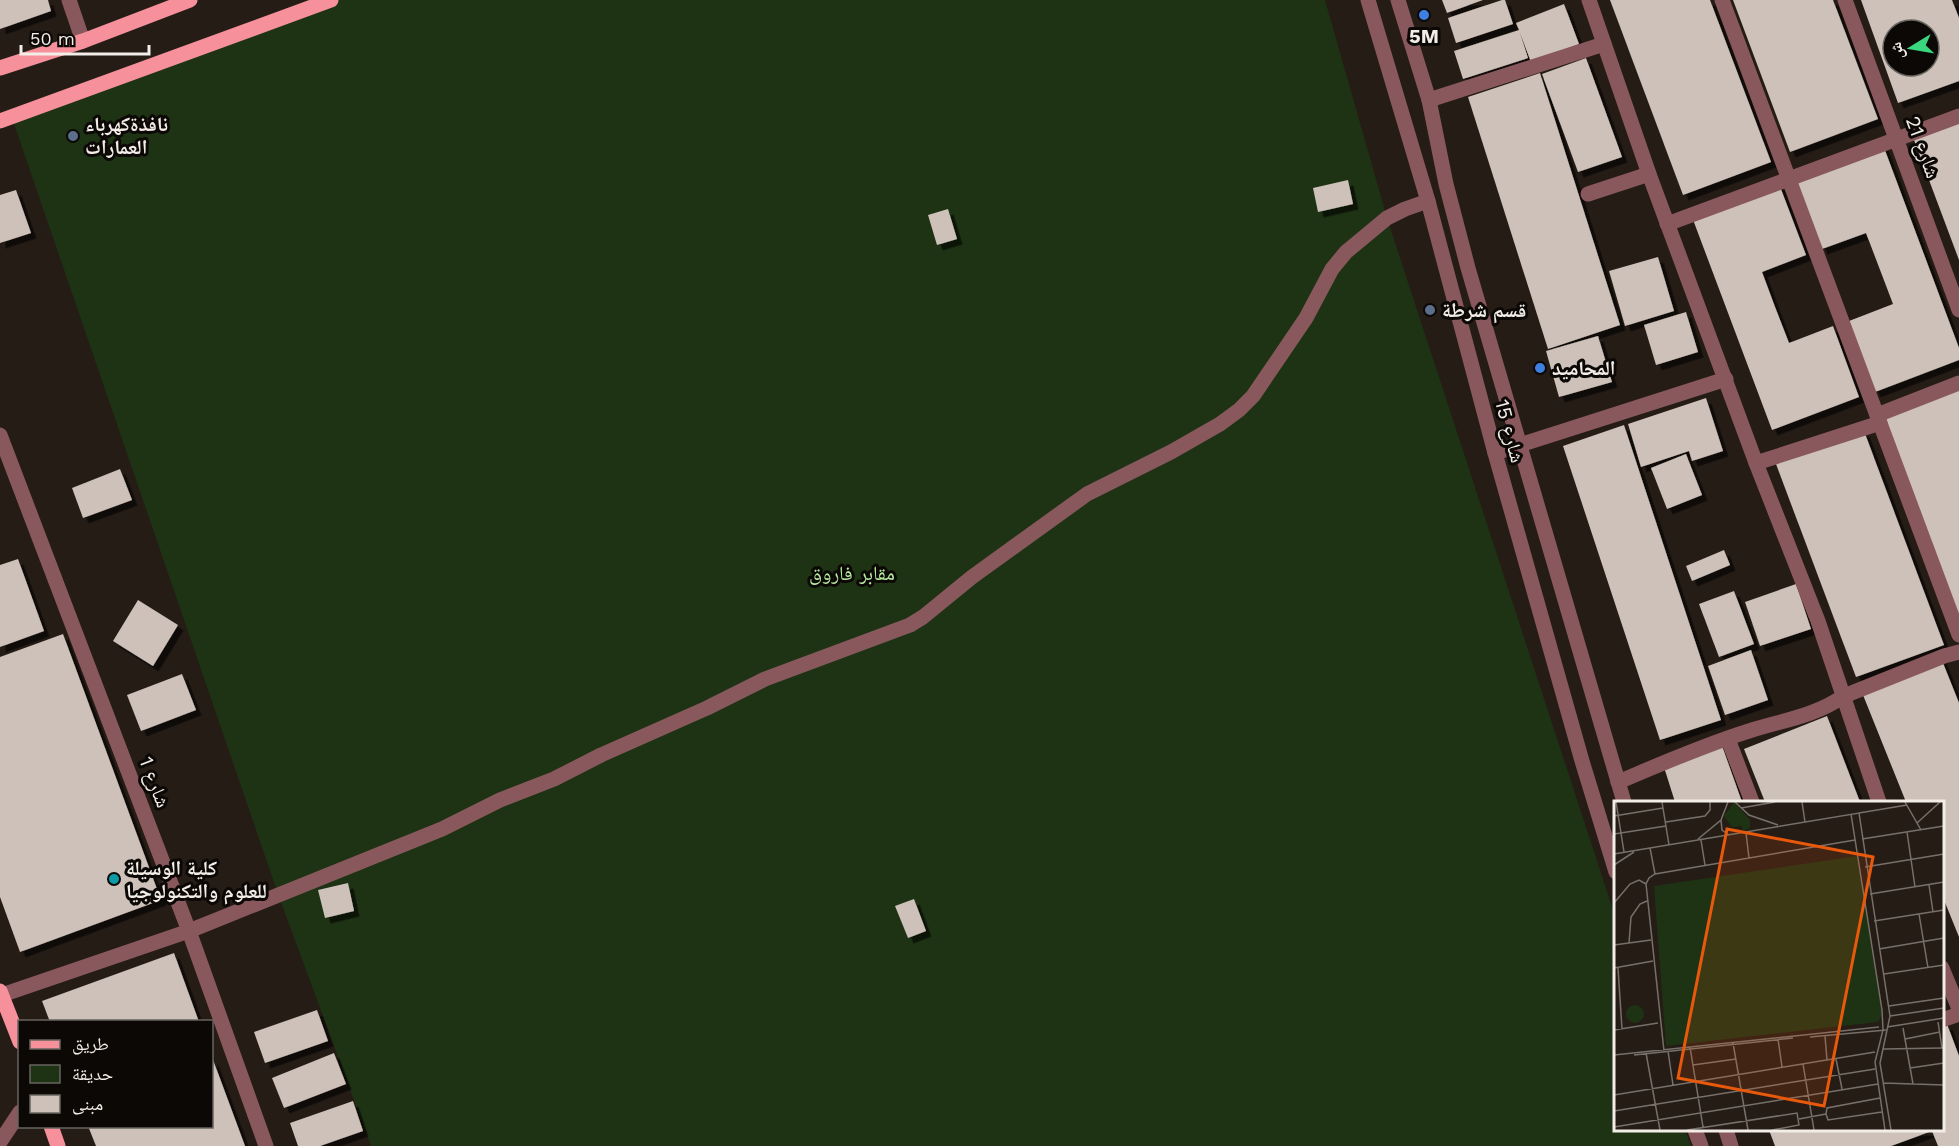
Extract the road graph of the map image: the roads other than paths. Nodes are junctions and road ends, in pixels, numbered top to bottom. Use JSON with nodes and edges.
{"nodes":[{"id":1,"x":69,"y":0,"type":"edge"},
{"id":2,"x":190,"y":0,"type":"edge"},
{"id":3,"x":331,"y":0,"type":"edge"},
{"id":4,"x":1368,"y":0,"type":"edge"},
{"id":5,"x":1398,"y":0,"type":"edge"},
{"id":6,"x":1589,"y":0,"type":"edge"},
{"id":7,"x":1722,"y":0,"type":"edge"},
{"id":8,"x":1845,"y":0,"type":"edge"},
{"id":9,"x":83,"y":41,"type":"junction"},
{"id":10,"x":1604,"y":44,"type":"junction"},
{"id":11,"x":0,"y":68,"type":"edge"},
{"id":12,"x":1429,"y":100,"type":"junction"},
{"id":13,"x":1959,"y":116,"type":"edge"},
{"id":14,"x":0,"y":122,"type":"edge"},
{"id":15,"x":1897,"y":138,"type":"junction"},
{"id":16,"x":1648,"y":174,"type":"junction"},
{"id":17,"x":1789,"y":178,"type":"junction"},
{"id":18,"x":1588,"y":194,"type":"dead end"},
{"id":19,"x":1428,"y":201,"type":"junction"},
{"id":20,"x":1668,"y":224,"type":"junction"},
{"id":21,"x":1959,"y":310,"type":"edge"},
{"id":22,"x":1726,"y":379,"type":"junction"},
{"id":23,"x":1959,"y":383,"type":"edge"},
{"id":24,"x":1879,"y":419,"type":"junction"},
{"id":25,"x":0,"y":435,"type":"edge"},
{"id":26,"x":1519,"y":445,"type":"junction"},
{"id":27,"x":1495,"y":453,"type":"junction"},
{"id":28,"x":1756,"y":463,"type":"junction"},
{"id":29,"x":1959,"y":635,"type":"edge"},
{"id":30,"x":1959,"y":652,"type":"edge"},
{"id":31,"x":1844,"y":696,"type":"junction"},
{"id":32,"x":1728,"y":739,"type":"junction"},
{"id":33,"x":1618,"y":782,"type":"junction"},
{"id":34,"x":1624,"y":801,"type":"edge"},
{"id":35,"x":1752,"y":801,"type":"edge"},
{"id":36,"x":1879,"y":801,"type":"edge"},
{"id":37,"x":1614,"y":865,"type":"edge"},
{"id":38,"x":189,"y":932,"type":"junction"},
{"id":39,"x":1944,"y":973,"type":"edge"},
{"id":40,"x":1,"y":993,"type":"edge"},
{"id":41,"x":1959,"y":1009,"type":"edge"},
{"id":42,"x":1959,"y":1014,"type":"edge"},
{"id":43,"x":1944,"y":1019,"type":"edge"},
{"id":44,"x":18,"y":1037,"type":"edge"},
{"id":45,"x":18,"y":1115,"type":"edge"},
{"id":46,"x":46,"y":1128,"type":"edge"},
{"id":47,"x":52,"y":1128,"type":"edge"},
{"id":48,"x":1695,"y":1131,"type":"edge"},
{"id":49,"x":1726,"y":1131,"type":"edge"},
{"id":50,"x":0,"y":1142,"type":"edge"},
{"id":51,"x":46,"y":1146,"type":"edge"},
{"id":52,"x":58,"y":1146,"type":"edge"},
{"id":53,"x":266,"y":1146,"type":"edge"},
{"id":54,"x":1701,"y":1146,"type":"edge"},
{"id":55,"x":1731,"y":1146,"type":"edge"}],
"edges":[{"from":1,"to":9,"type":"street"},
{"from":2,"to":9,"type":"main road"},
{"from":3,"to":14,"type":"main road"},
{"from":4,"to":19,"type":"street","name":"شارع 15"},
{"from":5,"to":12,"type":"street","name":"شارع 15"},
{"from":6,"to":10,"type":"street"},
{"from":7,"to":17,"type":"street"},
{"from":8,"to":15,"type":"street","name":"شارع 21"},
{"from":9,"to":11,"type":"main road"},
{"from":10,"to":12,"type":"street"},
{"from":10,"to":16,"type":"street"},
{"from":12,"to":26,"type":"street","name":"شارع 15"},
{"from":13,"to":15,"type":"street"},
{"from":15,"to":17,"type":"street"},
{"from":15,"to":21,"type":"street","name":"شارع 21"},
{"from":16,"to":18,"type":"street"},
{"from":16,"to":20,"type":"street"},
{"from":17,"to":20,"type":"street"},
{"from":17,"to":24,"type":"street"},
{"from":19,"to":27,"type":"street","name":"شارع 15"},
{"from":19,"to":38,"type":"street"},
{"from":20,"to":22,"type":"street"},
{"from":22,"to":26,"type":"street"},
{"from":22,"to":28,"type":"street"},
{"from":23,"to":24,"type":"street"},
{"from":24,"to":28,"type":"street"},
{"from":24,"to":29,"type":"street"},
{"from":25,"to":38,"type":"street","name":"شارع 1"},
{"from":26,"to":27,"type":"street"},
{"from":26,"to":33,"type":"street","name":"شارع 15"},
{"from":27,"to":37,"type":"street","name":"شارع 15"},
{"from":28,"to":31,"type":"street"},
{"from":30,"to":31,"type":"street"},
{"from":31,"to":32,"type":"street"},
{"from":31,"to":36,"type":"street"},
{"from":32,"to":33,"type":"street"},
{"from":32,"to":35,"type":"street"},
{"from":33,"to":34,"type":"street","name":"شارع 15"},
{"from":38,"to":40,"type":"street"},
{"from":38,"to":53,"type":"street","name":"شارع 1"},
{"from":39,"to":41,"type":"street"},
{"from":40,"to":44,"type":"main road"},
{"from":42,"to":43,"type":"street"},
{"from":45,"to":50,"type":"street"},
{"from":46,"to":51,"type":"main road"},
{"from":47,"to":52,"type":"main road"},
{"from":48,"to":54,"type":"street"},
{"from":49,"to":55,"type":"street"}]}
